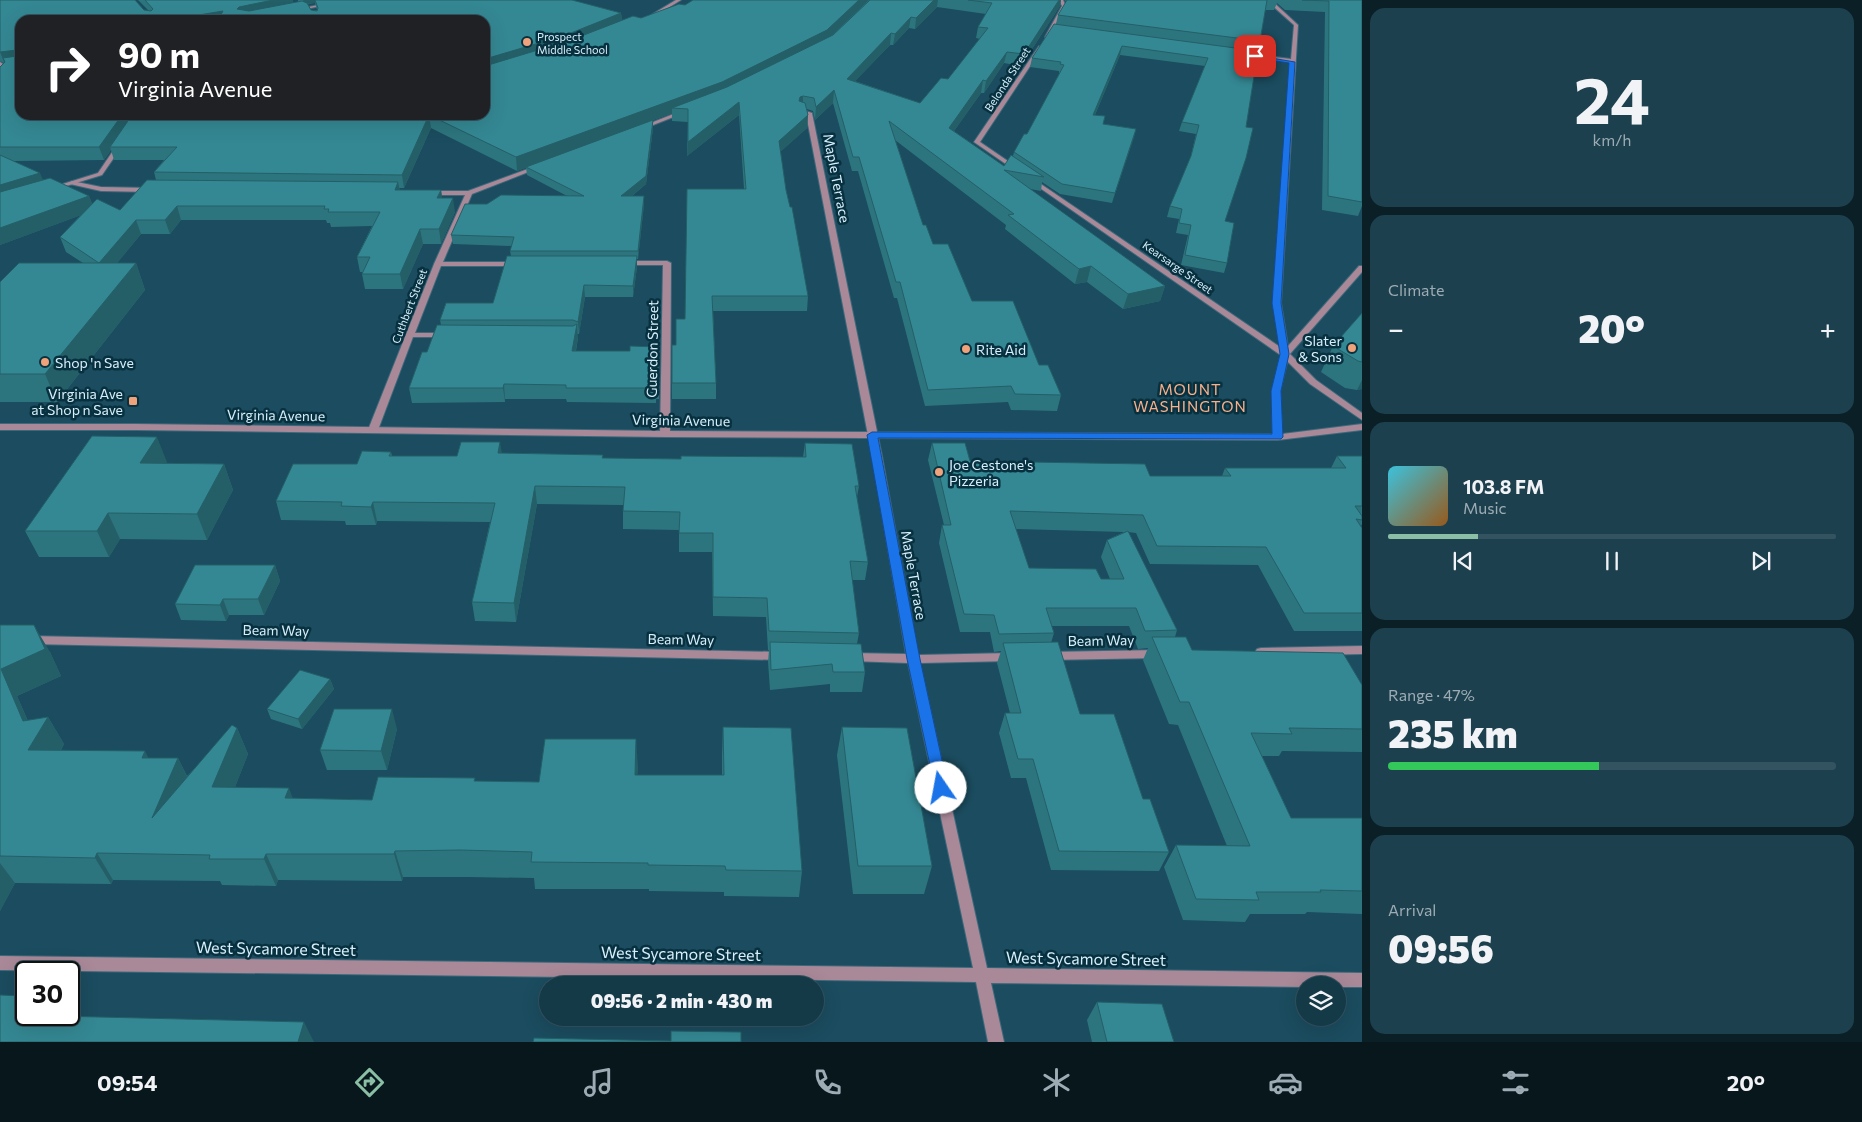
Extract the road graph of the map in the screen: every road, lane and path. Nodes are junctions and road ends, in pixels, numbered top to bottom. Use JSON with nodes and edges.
{"nodes":[{"id":1,"x":349,"y":0,"type":"edge"},
{"id":2,"x":680,"y":0,"type":"edge"},
{"id":3,"x":1060,"y":0,"type":"edge"},
{"id":4,"x":1268,"y":0,"type":"edge"},
{"id":5,"x":295,"y":6,"type":"edge"},
{"id":6,"x":304,"y":8,"type":"junction"},
{"id":7,"x":313,"y":11,"type":"edge"},
{"id":8,"x":287,"y":12,"type":"edge"},
{"id":9,"x":651,"y":16,"type":"edge"},
{"id":10,"x":1051,"y":29,"type":"junction"},
{"id":11,"x":1061,"y":30,"type":"edge"},
{"id":12,"x":1234,"y":54,"type":"edge"},
{"id":13,"x":1292,"y":62,"type":"junction"},
{"id":14,"x":2,"y":66,"type":"edge"},
{"id":15,"x":12,"y":66,"type":"edge"},
{"id":16,"x":0,"y":79,"type":"edge"},
{"id":17,"x":688,"y":111,"type":"edge"},
{"id":18,"x":805,"y":113,"type":"edge"},
{"id":19,"x":633,"y":131,"type":"edge"},
{"id":20,"x":125,"y":137,"type":"edge"},
{"id":21,"x":977,"y":142,"type":"joint"},
{"id":22,"x":542,"y":166,"type":"edge"},
{"id":23,"x":72,"y":182,"type":"junction"},
{"id":24,"x":48,"y":189,"type":"edge"},
{"id":25,"x":161,"y":190,"type":"edge"},
{"id":26,"x":420,"y":192,"type":"edge"},
{"id":27,"x":469,"y":193,"type":"junction"},
{"id":28,"x":438,"y":264,"type":"junction"},
{"id":29,"x":532,"y":264,"type":"edge"},
{"id":30,"x":618,"y":264,"type":"edge"},
{"id":31,"x":1362,"y":268,"type":"edge"},
{"id":32,"x":410,"y":335,"type":"junction"},
{"id":33,"x":458,"y":335,"type":"edge"},
{"id":34,"x":1285,"y":354,"type":"junction"},
{"id":35,"x":1362,"y":417,"type":"edge"},
{"id":36,"x":0,"y":427,"type":"edge"},
{"id":37,"x":1362,"y":427,"type":"edge"},
{"id":38,"x":374,"y":430,"type":"junction"},
{"id":39,"x":665,"y":434,"type":"junction"},
{"id":40,"x":872,"y":435,"type":"junction"},
{"id":41,"x":1278,"y":437,"type":"junction"},
{"id":42,"x":20,"y":640,"type":"edge"},
{"id":43,"x":1362,"y":650,"type":"edge"},
{"id":44,"x":1252,"y":652,"type":"edge"},
{"id":45,"x":1173,"y":654,"type":"edge"},
{"id":46,"x":794,"y":656,"type":"edge"},
{"id":47,"x":844,"y":657,"type":"edge"},
{"id":48,"x":913,"y":659,"type":"junction"},
{"id":49,"x":0,"y":963,"type":"edge"},
{"id":50,"x":980,"y":974,"type":"junction"},
{"id":51,"x":1362,"y":980,"type":"edge"},
{"id":52,"x":996,"y":1042,"type":"edge"}],
"edges":[{"from":1,"to":6,"type":"street"},
{"from":2,"to":9,"type":"street"},
{"from":3,"to":10,"type":"street","name":"Belonda Street"},
{"from":4,"to":13,"type":"street"},
{"from":5,"to":6,"type":"street"},
{"from":6,"to":7,"type":"street"},
{"from":6,"to":8,"type":"street"},
{"from":10,"to":11,"type":"street"},
{"from":10,"to":21,"type":"street","name":"Belonda Street"},
{"from":12,"to":13,"type":"street"},
{"from":13,"to":34,"type":"street"},
{"from":14,"to":15,"type":"street"},
{"from":14,"to":16,"type":"street"},
{"from":17,"to":19,"type":"street"},
{"from":18,"to":40,"type":"street","name":"Maple Terrace"},
{"from":20,"to":23,"type":"street"},
{"from":21,"to":34,"type":"street","name":"Kearsarge Street"},
{"from":22,"to":27,"type":"street"},
{"from":23,"to":24,"type":"street"},
{"from":23,"to":25,"type":"street"},
{"from":26,"to":27,"type":"street"},
{"from":27,"to":28,"type":"street","name":"Cuthbert Street"},
{"from":28,"to":29,"type":"street"},
{"from":28,"to":32,"type":"street","name":"Cuthbert Street"},
{"from":30,"to":39,"type":"street","name":"Guerdon Street"},
{"from":31,"to":34,"type":"street"},
{"from":32,"to":33,"type":"street"},
{"from":32,"to":38,"type":"street","name":"Cuthbert Street"},
{"from":34,"to":35,"type":"street","name":"Kearsarge Street"},
{"from":34,"to":41,"type":"street"},
{"from":36,"to":38,"type":"street","name":"Virginia Avenue"},
{"from":37,"to":41,"type":"street","name":"Virginia Avenue"},
{"from":38,"to":39,"type":"street","name":"Virginia Avenue"},
{"from":39,"to":40,"type":"street","name":"Virginia Avenue"},
{"from":40,"to":41,"type":"street","name":"Virginia Avenue"},
{"from":40,"to":48,"type":"street","name":"Maple Terrace"},
{"from":42,"to":46,"type":"street","name":"Beam Way"},
{"from":43,"to":44,"type":"street"},
{"from":45,"to":48,"type":"street","name":"Beam Way"},
{"from":47,"to":48,"type":"street","name":"Beam Way"},
{"from":48,"to":50,"type":"street","name":"Maple Terrace"},
{"from":49,"to":50,"type":"street","name":"West Sycamore Street"},
{"from":50,"to":51,"type":"street","name":"West Sycamore Street"},
{"from":50,"to":52,"type":"street","name":"Maple Terrace"}]}
